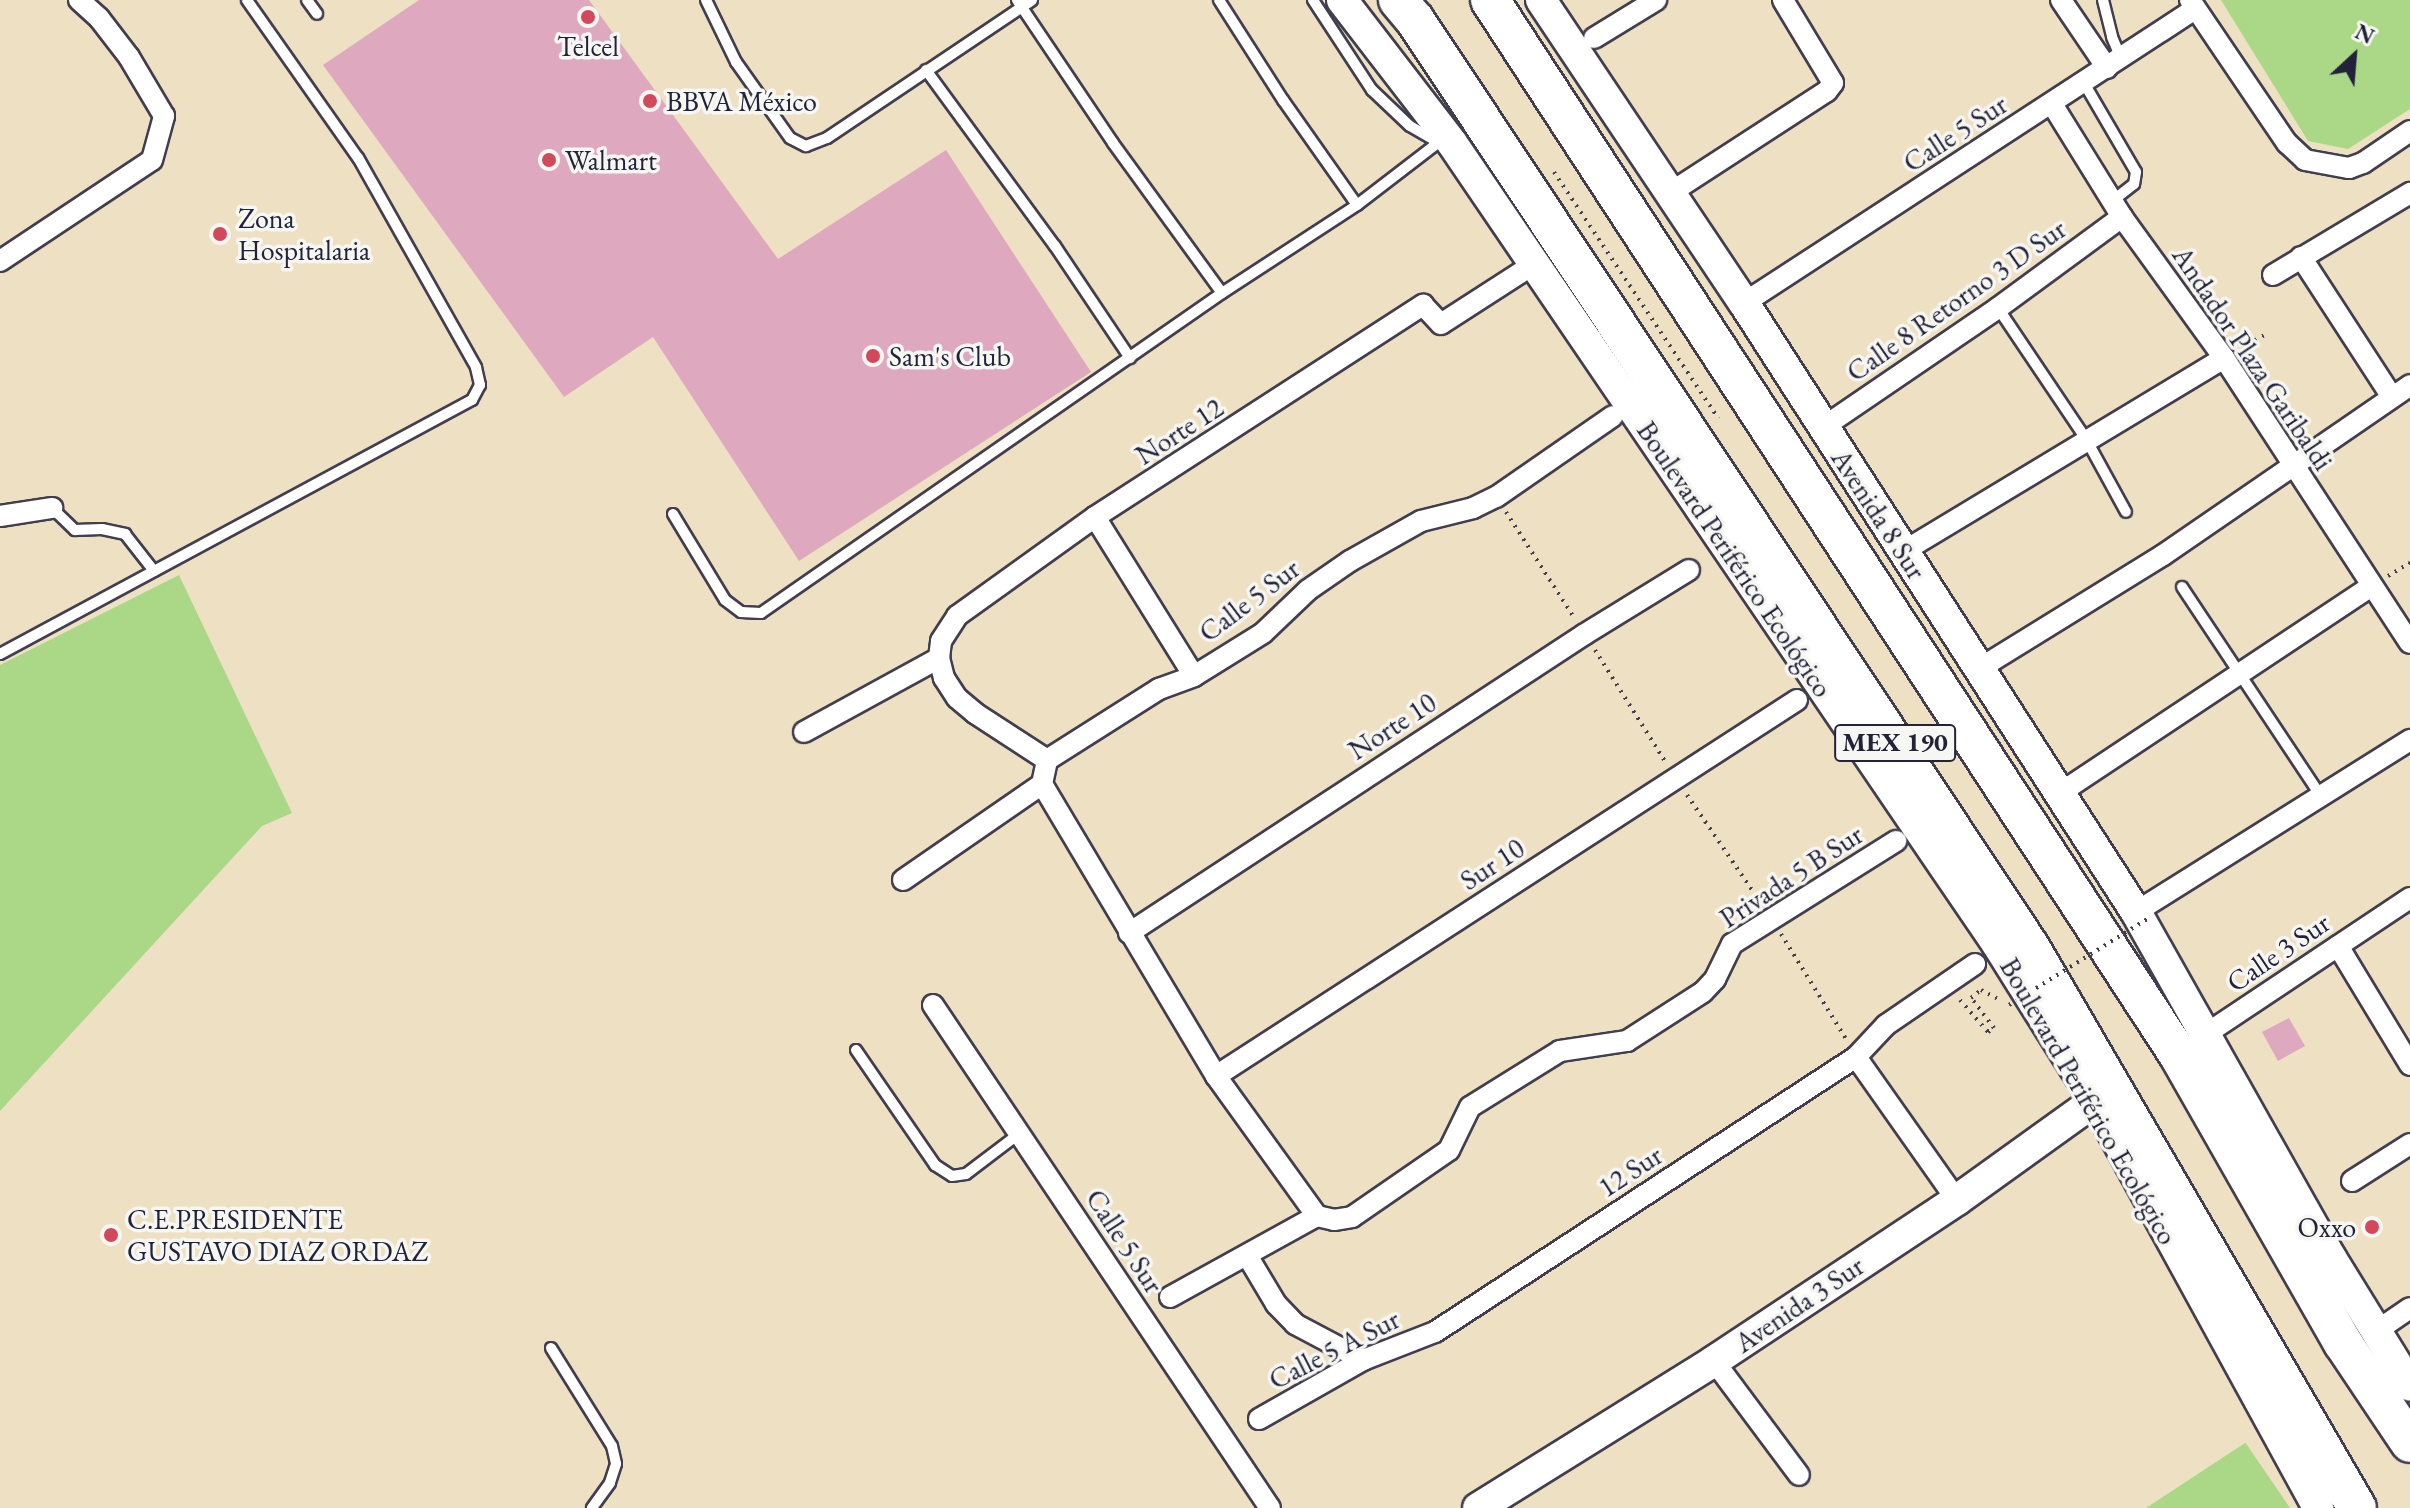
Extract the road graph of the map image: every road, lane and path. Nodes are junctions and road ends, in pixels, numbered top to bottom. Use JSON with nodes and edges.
{"nodes":[{"id":1,"x":79,"y":0,"type":"edge"},
{"id":2,"x":247,"y":0,"type":"edge"},
{"id":3,"x":307,"y":0,"type":"edge"},
{"id":4,"x":706,"y":0,"type":"edge"},
{"id":5,"x":1032,"y":0,"type":"edge"},
{"id":6,"x":1219,"y":0,"type":"edge"},
{"id":7,"x":1313,"y":0,"type":"edge"},
{"id":8,"x":1342,"y":0,"type":"edge"},
{"id":9,"x":1398,"y":0,"type":"edge"},
{"id":10,"x":1490,"y":0,"type":"edge"},
{"id":11,"x":1541,"y":0,"type":"edge"},
{"id":12,"x":1656,"y":0,"type":"edge"},
{"id":13,"x":1783,"y":0,"type":"edge"},
{"id":14,"x":2061,"y":0,"type":"edge"},
{"id":15,"x":2103,"y":0,"type":"edge"},
{"id":16,"x":1019,"y":4,"type":"edge"},
{"id":17,"x":2192,"y":4,"type":"edge"},
{"id":18,"x":317,"y":14,"type":"dead end"},
{"id":19,"x":1594,"y":38,"type":"dead end"},
{"id":20,"x":2114,"y":63,"type":"junction"},
{"id":21,"x":926,"y":70,"type":"junction"},
{"id":22,"x":2084,"y":83,"type":"junction"},
{"id":23,"x":2052,"y":104,"type":"junction"},
{"id":24,"x":2410,"y":131,"type":"edge"},
{"id":25,"x":1446,"y":142,"type":"junction"},
{"id":26,"x":1670,"y":193,"type":"junction"},
{"id":27,"x":2410,"y":193,"type":"edge"},
{"id":28,"x":1357,"y":205,"type":"junction"},
{"id":29,"x":2117,"y":209,"type":"junction"},
{"id":30,"x":2301,"y":257,"type":"junction"},
{"id":31,"x":0,"y":261,"type":"edge"},
{"id":32,"x":1534,"y":264,"type":"junction"},
{"id":33,"x":2273,"y":275,"type":"dead end"},
{"id":34,"x":1222,"y":293,"type":"junction"},
{"id":35,"x":1744,"y":303,"type":"junction"},
{"id":36,"x":1998,"y":308,"type":"junction"},
{"id":37,"x":1130,"y":358,"type":"junction"},
{"id":38,"x":2224,"y":358,"type":"junction"},
{"id":39,"x":2410,"y":385,"type":"edge"},
{"id":40,"x":2392,"y":397,"type":"junction"},
{"id":41,"x":1613,"y":416,"type":"dead end"},
{"id":42,"x":1822,"y":428,"type":"junction"},
{"id":43,"x":2086,"y":439,"type":"junction"},
{"id":44,"x":2294,"y":466,"type":"junction"},
{"id":45,"x":52,"y":508,"type":"joint"},
{"id":46,"x":2126,"y":512,"type":"dead end"},
{"id":47,"x":673,"y":514,"type":"dead end"},
{"id":48,"x":0,"y":516,"type":"edge"},
{"id":49,"x":1095,"y":517,"type":"junction"},
{"id":50,"x":1904,"y":551,"type":"junction"},
{"id":51,"x":1689,"y":570,"type":"dead end"},
{"id":52,"x":154,"y":571,"type":"junction"},
{"id":53,"x":2372,"y":586,"type":"junction"},
{"id":54,"x":2182,"y":587,"type":"dead end"},
{"id":55,"x":2410,"y":643,"type":"edge"},
{"id":56,"x":0,"y":654,"type":"edge"},
{"id":57,"x":939,"y":658,"type":"junction"},
{"id":58,"x":1990,"y":662,"type":"dead end"},
{"id":59,"x":2238,"y":672,"type":"junction"},
{"id":60,"x":1194,"y":676,"type":"junction"},
{"id":61,"x":1797,"y":700,"type":"dead end"},
{"id":62,"x":804,"y":732,"type":"dead end"},
{"id":63,"x":2410,"y":740,"type":"edge"},
{"id":64,"x":1047,"y":760,"type":"junction"},
{"id":65,"x":1042,"y":784,"type":"junction"},
{"id":66,"x":2060,"y":793,"type":"junction"},
{"id":67,"x":2321,"y":796,"type":"junction"},
{"id":68,"x":1896,"y":841,"type":"dead end"},
{"id":69,"x":903,"y":880,"type":"dead end"},
{"id":70,"x":2410,"y":898,"type":"edge"},
{"id":71,"x":2142,"y":915,"type":"junction"},
{"id":72,"x":1129,"y":933,"type":"junction"},
{"id":73,"x":2338,"y":946,"type":"junction"},
{"id":74,"x":1975,"y":964,"type":"dead end"},
{"id":75,"x":1946,"y":984,"type":"junction"},
{"id":76,"x":933,"y":1005,"type":"dead end"},
{"id":77,"x":2192,"y":1044,"type":"junction"},
{"id":78,"x":856,"y":1050,"type":"dead end"},
{"id":79,"x":1856,"y":1057,"type":"junction"},
{"id":80,"x":2410,"y":1065,"type":"edge"},
{"id":81,"x":1216,"y":1076,"type":"junction"},
{"id":82,"x":2104,"y":1095,"type":"junction"},
{"id":83,"x":1020,"y":1132,"type":"junction"},
{"id":84,"x":2410,"y":1144,"type":"edge"},
{"id":85,"x":2352,"y":1181,"type":"dead end"},
{"id":86,"x":1957,"y":1200,"type":"junction"},
{"id":87,"x":1317,"y":1216,"type":"junction"},
{"id":88,"x":1248,"y":1257,"type":"junction"},
{"id":89,"x":1170,"y":1297,"type":"dead end"},
{"id":90,"x":2410,"y":1308,"type":"edge"},
{"id":91,"x":1435,"y":1332,"type":"joint"},
{"id":92,"x":2375,"y":1332,"type":"junction"},
{"id":93,"x":551,"y":1348,"type":"dead end"},
{"id":94,"x":1363,"y":1360,"type":"junction"},
{"id":95,"x":1714,"y":1361,"type":"junction"},
{"id":96,"x":2410,"y":1386,"type":"edge"},
{"id":97,"x":1259,"y":1419,"type":"dead end"},
{"id":98,"x":2410,"y":1443,"type":"edge"},
{"id":99,"x":1799,"y":1475,"type":"dead end"},
{"id":100,"x":592,"y":1508,"type":"edge"},
{"id":101,"x":1270,"y":1508,"type":"edge"},
{"id":102,"x":1478,"y":1508,"type":"edge"},
{"id":103,"x":2318,"y":1508,"type":"edge"},
{"id":104,"x":2357,"y":1508,"type":"edge"}],
"edges":[{"from":1,"to":31,"type":"street"},
{"from":2,"to":52,"type":"lane"},
{"from":3,"to":18,"type":"lane"},
{"from":4,"to":21,"type":"lane"},
{"from":5,"to":16,"type":"lane"},
{"from":6,"to":28,"type":"lane"},
{"from":7,"to":25,"type":"lane"},
{"from":8,"to":25,"type":"street","name":"Boulevard Periférico Ecológico"},
{"from":9,"to":82,"type":"highway","name":"Boulevard Periférico Ecológico","number":"MEX 190"},
{"from":10,"to":77,"type":"highway","number":"MEX 190"},
{"from":11,"to":26,"type":"street","name":"Avenida 8 Sur"},
{"from":12,"to":19,"type":"street"},
{"from":13,"to":26,"type":"street"},
{"from":14,"to":20,"type":"street"},
{"from":15,"to":20,"type":"lane"},
{"from":16,"to":21,"type":"lane"},
{"from":16,"to":34,"type":"lane"},
{"from":17,"to":20,"type":"street","name":"Calle 5 Sur"},
{"from":17,"to":24,"type":"street"},
{"from":20,"to":22,"type":"street","name":"Calle 5 Sur"},
{"from":21,"to":37,"type":"lane"},
{"from":22,"to":23,"type":"street","name":"Calle 5 Sur"},
{"from":22,"to":29,"type":"lane"},
{"from":23,"to":29,"type":"street","name":"Andador Plaza Garibaldi"},
{"from":23,"to":35,"type":"street","name":"Calle 5 Sur"},
{"from":25,"to":28,"type":"lane"},
{"from":25,"to":32,"type":"street","name":"Boulevard Periférico Ecológico"},
{"from":26,"to":35,"type":"street","name":"Avenida 8 Sur"},
{"from":27,"to":30,"type":"street"},
{"from":28,"to":34,"type":"lane"},
{"from":29,"to":36,"type":"street","name":"Calle 8 Retorno 3 D Sur"},
{"from":29,"to":38,"type":"street","name":"Andador Plaza Garibaldi"},
{"from":30,"to":33,"type":"street"},
{"from":30,"to":40,"type":"street"},
{"from":32,"to":49,"type":"street","name":"Norte 12"},
{"from":32,"to":82,"type":"street","name":"Boulevard Periférico Ecológico"},
{"from":34,"to":37,"type":"lane"},
{"from":35,"to":42,"type":"street","name":"Avenida 8 Sur"},
{"from":36,"to":42,"type":"street","name":"Calle 8 Retorno 3 D Sur"},
{"from":36,"to":43,"type":"lane"},
{"from":37,"to":47,"type":"lane"},
{"from":38,"to":43,"type":"street"},
{"from":38,"to":44,"type":"street","name":"Andador Plaza Garibaldi"},
{"from":39,"to":40,"type":"street"},
{"from":40,"to":44,"type":"street"},
{"from":41,"to":60,"type":"street","name":"Calle 5 Sur"},
{"from":42,"to":50,"type":"street","name":"Avenida 8 Sur"},
{"from":43,"to":46,"type":"lane"},
{"from":43,"to":50,"type":"street"},
{"from":44,"to":53,"type":"street","name":"Andador Plaza Garibaldi"},
{"from":44,"to":58,"type":"street"},
{"from":45,"to":48,"type":"street"},
{"from":45,"to":52,"type":"lane"},
{"from":49,"to":57,"type":"street","name":"Norte 12"},
{"from":49,"to":60,"type":"street"},
{"from":50,"to":66,"type":"street","name":"Avenida 8 Sur"},
{"from":51,"to":72,"type":"street","name":"Norte 10"},
{"from":52,"to":56,"type":"lane"},
{"from":53,"to":55,"type":"street","name":"Andador Plaza Garibaldi"},
{"from":53,"to":59,"type":"street"},
{"from":54,"to":59,"type":"lane"},
{"from":57,"to":62,"type":"street"},
{"from":57,"to":64,"type":"street"},
{"from":59,"to":66,"type":"street"},
{"from":59,"to":67,"type":"lane"},
{"from":60,"to":64,"type":"street","name":"Calle 5 Sur"},
{"from":61,"to":81,"type":"street","name":"Sur 10"},
{"from":63,"to":67,"type":"street"},
{"from":64,"to":65,"type":"street"},
{"from":65,"to":69,"type":"street"},
{"from":65,"to":72,"type":"street"},
{"from":66,"to":71,"type":"street","name":"Avenida 8 Sur"},
{"from":67,"to":71,"type":"street"},
{"from":68,"to":87,"type":"street","name":"Privada 5 B Sur"},
{"from":70,"to":73,"type":"street","name":"Calle 3 Sur"},
{"from":71,"to":75,"type":"path","bridge":true},
{"from":71,"to":77,"type":"street","name":"Avenida 8 Sur"},
{"from":72,"to":81,"type":"street"},
{"from":73,"to":77,"type":"street","name":"Calle 3 Sur"},
{"from":73,"to":80,"type":"street"},
{"from":74,"to":75,"type":"street","name":"12 Sur"},
{"from":75,"to":79,"type":"street","name":"12 Sur"},
{"from":76,"to":83,"type":"street","name":"Calle 5 Sur"},
{"from":77,"to":92,"type":"street","name":"Avenida 8 Sur"},
{"from":77,"to":98,"type":"highway","number":"MEX 190"},
{"from":78,"to":83,"type":"lane"},
{"from":79,"to":86,"type":"street"},
{"from":79,"to":91,"type":"street","name":"12 Sur"},
{"from":81,"to":87,"type":"street"},
{"from":82,"to":86,"type":"street","name":"Avenida 3 Sur"},
{"from":82,"to":103,"type":"street","name":"Boulevard Periférico Ecológico"},
{"from":82,"to":104,"type":"highway","name":"Boulevard Periférico Ecológico","number":"MEX 190"},
{"from":83,"to":101,"type":"street","name":"Calle 5 Sur"},
{"from":84,"to":85,"type":"street"},
{"from":86,"to":95,"type":"street","name":"Avenida 3 Sur"},
{"from":87,"to":88,"type":"street","name":"Privada 5 B Sur"},
{"from":88,"to":89,"type":"street","name":"Privada 5 B Sur"},
{"from":88,"to":94,"type":"street"},
{"from":90,"to":92,"type":"street"},
{"from":91,"to":94,"type":"street","name":"Calle 5 A Sur"},
{"from":92,"to":96,"type":"street","name":"Avenida 8 Sur"},
{"from":93,"to":100,"type":"lane"},
{"from":94,"to":97,"type":"street","name":"Calle 5 A Sur"},
{"from":95,"to":99,"type":"street"},
{"from":95,"to":102,"type":"street","name":"Avenida 3 Sur"}]}
